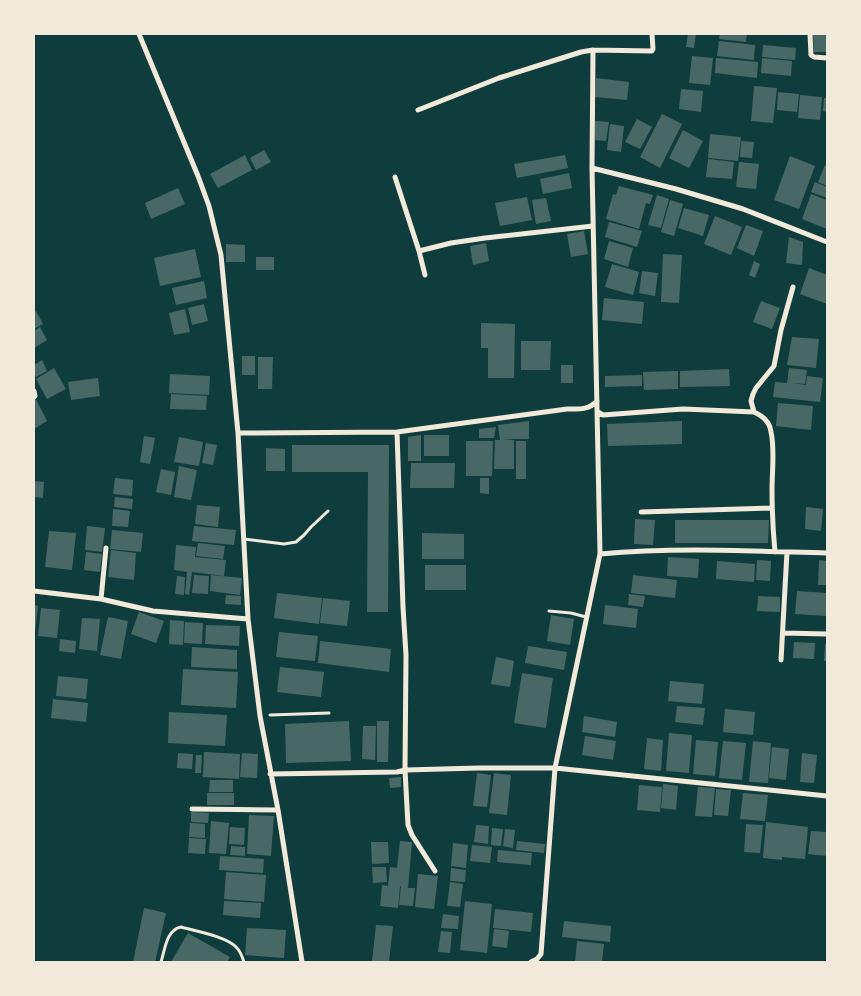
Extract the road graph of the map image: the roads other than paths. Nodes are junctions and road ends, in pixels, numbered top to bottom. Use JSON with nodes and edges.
{"nodes":[{"id":1,"x":139,"y":34,"type":"edge"},
{"id":2,"x":652,"y":34,"type":"edge"},
{"id":3,"x":810,"y":34,"type":"edge"},
{"id":4,"x":593,"y":50,"type":"junction"},
{"id":5,"x":827,"y":58,"type":"edge"},
{"id":6,"x":418,"y":110,"type":"dead end"},
{"id":7,"x":592,"y":168,"type":"junction"},
{"id":8,"x":395,"y":177,"type":"dead end"},
{"id":9,"x":593,"y":226,"type":"junction"},
{"id":10,"x":827,"y":242,"type":"edge"},
{"id":11,"x":419,"y":251,"type":"junction"},
{"id":12,"x":425,"y":275,"type":"dead end"},
{"id":13,"x":793,"y":287,"type":"dead end"},
{"id":14,"x":34,"y":391,"type":"edge"},
{"id":15,"x":34,"y":397,"type":"edge"},
{"id":16,"x":597,"y":401,"type":"junction"},
{"id":17,"x":598,"y":412,"type":"junction"},
{"id":18,"x":754,"y":412,"type":"junction"},
{"id":19,"x":397,"y":432,"type":"junction"},
{"id":20,"x":238,"y":433,"type":"junction"},
{"id":21,"x":772,"y":508,"type":"junction"},
{"id":22,"x":328,"y":511,"type":"dead end"},
{"id":23,"x":640,"y":512,"type":"dead end"},
{"id":24,"x":244,"y":539,"type":"junction"},
{"id":25,"x":106,"y":548,"type":"dead end"},
{"id":26,"x":775,"y":552,"type":"junction"},
{"id":27,"x":786,"y":552,"type":"junction"},
{"id":28,"x":827,"y":553,"type":"edge"},
{"id":29,"x":600,"y":554,"type":"junction"},
{"id":30,"x":34,"y":591,"type":"edge"},
{"id":31,"x":101,"y":599,"type":"junction"},
{"id":32,"x":550,"y":611,"type":"dead end"},
{"id":33,"x":586,"y":617,"type":"junction"},
{"id":34,"x":248,"y":619,"type":"junction"},
{"id":35,"x":783,"y":634,"type":"junction"},
{"id":36,"x":827,"y":634,"type":"edge"},
{"id":37,"x":781,"y":660,"type":"dead end"},
{"id":38,"x":556,"y":768,"type":"junction"},
{"id":39,"x":405,"y":770,"type":"junction"},
{"id":40,"x":270,"y":774,"type":"junction"},
{"id":41,"x":827,"y":796,"type":"edge"},
{"id":42,"x":192,"y":809,"type":"dead end"},
{"id":43,"x":278,"y":810,"type":"junction"},
{"id":44,"x":435,"y":872,"type":"dead end"},
{"id":45,"x":539,"y":961,"type":"edge"},
{"id":46,"x":161,"y":962,"type":"edge"},
{"id":47,"x":244,"y":962,"type":"edge"},
{"id":48,"x":302,"y":962,"type":"edge"},
{"id":49,"x":531,"y":962,"type":"edge"}],
"edges":[{"from":1,"to":20,"type":"street"},
{"from":2,"to":4,"type":"street"},
{"from":3,"to":5,"type":"street"},
{"from":4,"to":6,"type":"street"},
{"from":4,"to":7,"type":"street"},
{"from":7,"to":9,"type":"street"},
{"from":7,"to":10,"type":"street"},
{"from":8,"to":11,"type":"street"},
{"from":9,"to":11,"type":"street"},
{"from":9,"to":16,"type":"street"},
{"from":11,"to":12,"type":"street"},
{"from":13,"to":18,"type":"street"},
{"from":14,"to":15,"type":"street"},
{"from":16,"to":17,"type":"street"},
{"from":16,"to":19,"type":"street"},
{"from":17,"to":18,"type":"street"},
{"from":17,"to":29,"type":"street"},
{"from":18,"to":21,"type":"street"},
{"from":19,"to":20,"type":"street"},
{"from":19,"to":39,"type":"street"},
{"from":20,"to":24,"type":"street"},
{"from":21,"to":23,"type":"street"},
{"from":21,"to":26,"type":"street"},
{"from":22,"to":24,"type":"lane"},
{"from":24,"to":34,"type":"street"},
{"from":25,"to":31,"type":"street"},
{"from":26,"to":27,"type":"street"},
{"from":26,"to":29,"type":"street"},
{"from":27,"to":28,"type":"street"},
{"from":27,"to":35,"type":"street"},
{"from":29,"to":33,"type":"street"},
{"from":30,"to":31,"type":"street"},
{"from":31,"to":34,"type":"street"},
{"from":32,"to":33,"type":"lane"},
{"from":33,"to":38,"type":"street"},
{"from":34,"to":40,"type":"street"},
{"from":35,"to":36,"type":"street"},
{"from":35,"to":37,"type":"street"},
{"from":38,"to":39,"type":"street"},
{"from":38,"to":41,"type":"street"},
{"from":38,"to":45,"type":"street"},
{"from":39,"to":40,"type":"street"},
{"from":39,"to":44,"type":"street"},
{"from":40,"to":43,"type":"street"},
{"from":42,"to":43,"type":"street"},
{"from":43,"to":48,"type":"street"},
{"from":45,"to":49,"type":"street"},
{"from":46,"to":47,"type":"lane"}]}
